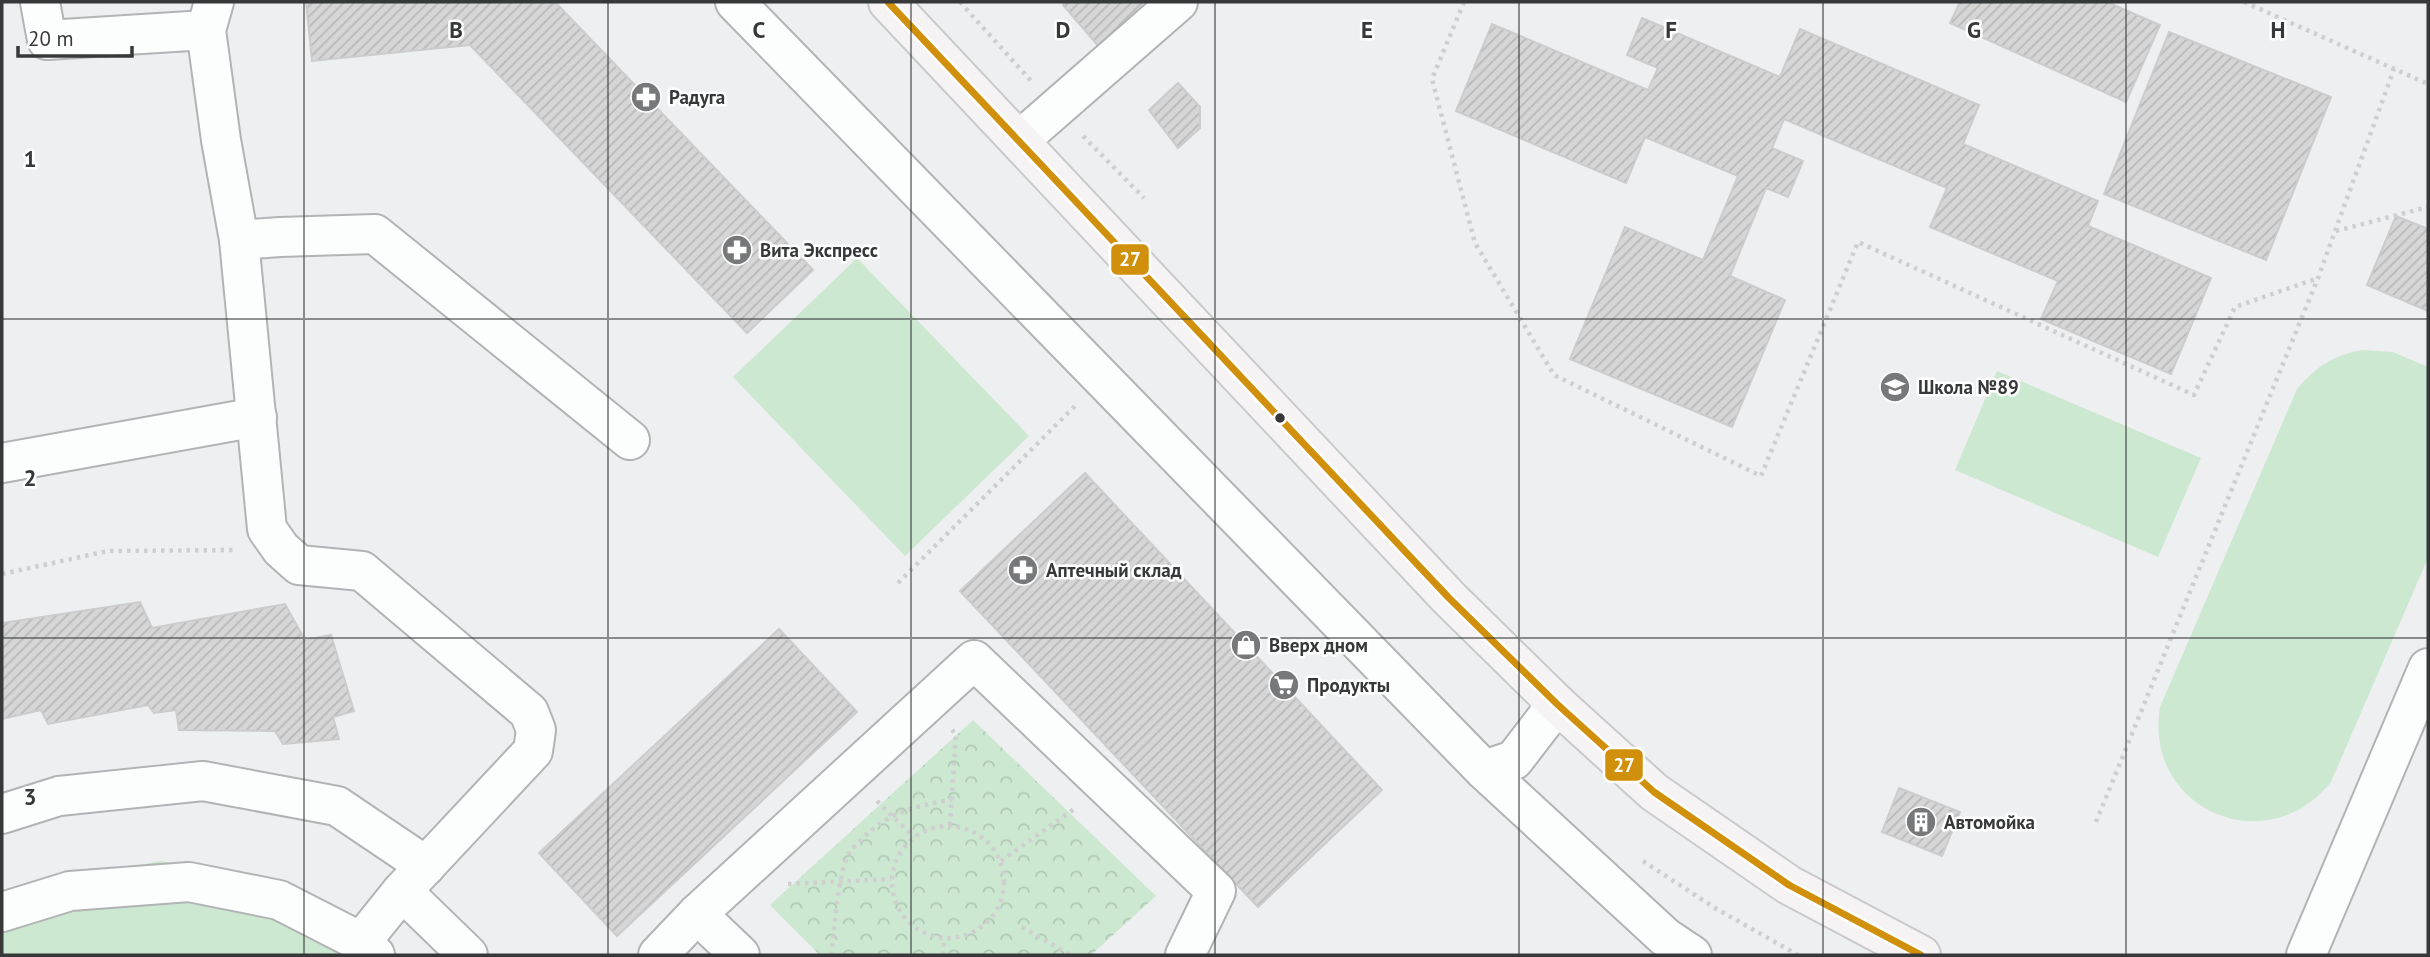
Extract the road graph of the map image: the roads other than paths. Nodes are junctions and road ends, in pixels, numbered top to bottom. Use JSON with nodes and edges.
{"nodes":[{"id":1,"x":40,"y":2,"type":"edge"},
{"id":2,"x":735,"y":2,"type":"edge"},
{"id":3,"x":888,"y":2,"type":"edge"},
{"id":4,"x":1178,"y":2,"type":"edge"},
{"id":5,"x":210,"y":16,"type":"edge"},
{"id":6,"x":1020,"y":140,"type":"junction"},
{"id":7,"x":239,"y":240,"type":"junction"},
{"id":8,"x":257,"y":417,"type":"junction"},
{"id":9,"x":630,"y":440,"type":"dead end"},
{"id":10,"x":2,"y":463,"type":"edge"},
{"id":11,"x":2428,"y":668,"type":"edge"},
{"id":12,"x":1557,"y":704,"type":"junction"},
{"id":13,"x":1485,"y":770,"type":"junction"},
{"id":14,"x":2,"y":814,"type":"edge"},
{"id":15,"x":414,"y":879,"type":"junction"},
{"id":16,"x":2,"y":912,"type":"edge"},
{"id":17,"x":697,"y":914,"type":"junction"},
{"id":18,"x":368,"y":948,"type":"edge"},
{"id":19,"x":468,"y":955,"type":"edge"},
{"id":20,"x":658,"y":955,"type":"edge"},
{"id":21,"x":740,"y":955,"type":"edge"},
{"id":22,"x":1154,"y":955,"type":"edge"},
{"id":23,"x":1166,"y":955,"type":"edge"},
{"id":24,"x":1185,"y":955,"type":"edge"},
{"id":25,"x":1692,"y":955,"type":"edge"},
{"id":26,"x":1922,"y":955,"type":"edge"},
{"id":27,"x":2306,"y":955,"type":"edge"}],
"edges":[{"from":1,"to":5,"type":"lane"},
{"from":2,"to":13,"type":"lane"},
{"from":3,"to":6,"type":"main road"},
{"from":4,"to":6,"type":"lane"},
{"from":5,"to":7,"type":"lane"},
{"from":6,"to":12,"type":"main road"},
{"from":7,"to":8,"type":"lane"},
{"from":7,"to":9,"type":"lane"},
{"from":8,"to":10,"type":"lane"},
{"from":8,"to":15,"type":"lane"},
{"from":11,"to":27,"type":"lane"},
{"from":12,"to":13,"type":"lane"},
{"from":12,"to":26,"type":"main road"},
{"from":13,"to":25,"type":"lane"},
{"from":14,"to":15,"type":"lane"},
{"from":15,"to":18,"type":"lane"},
{"from":15,"to":19,"type":"lane"},
{"from":16,"to":18,"type":"lane"},
{"from":17,"to":20,"type":"lane"},
{"from":17,"to":21,"type":"lane"},
{"from":17,"to":24,"type":"lane"},
{"from":22,"to":23,"type":"lane"}]}
